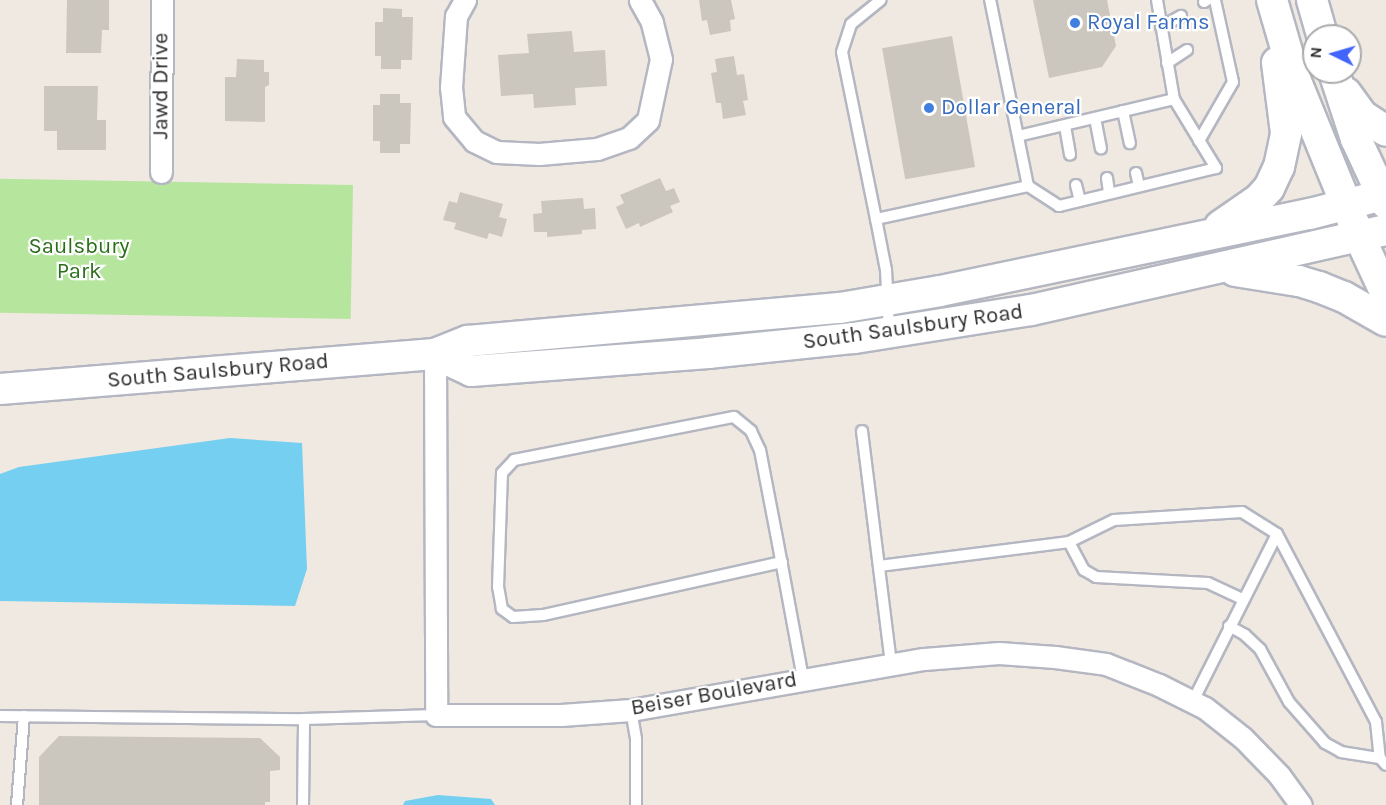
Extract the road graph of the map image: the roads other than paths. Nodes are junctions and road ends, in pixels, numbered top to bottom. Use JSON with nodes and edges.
{"nodes":[{"id":1,"x":162,"y":0,"type":"edge"},
{"id":2,"x":465,"y":0,"type":"edge"},
{"id":3,"x":640,"y":0,"type":"edge"},
{"id":4,"x":881,"y":0,"type":"edge"},
{"id":5,"x":990,"y":0,"type":"edge"},
{"id":6,"x":1157,"y":0,"type":"edge"},
{"id":7,"x":1271,"y":0,"type":"edge"},
{"id":8,"x":1311,"y":0,"type":"edge"},
{"id":9,"x":1209,"y":1,"type":"edge"},
{"id":10,"x":1180,"y":16,"type":"dead end"},
{"id":11,"x":1318,"y":24,"type":"edge"},
{"id":12,"x":1161,"y":27,"type":"junction"},
{"id":13,"x":1221,"y":28,"type":"junction"},
{"id":14,"x":1211,"y":35,"type":"dead end"},
{"id":15,"x":1187,"y":50,"type":"dead end"},
{"id":16,"x":1167,"y":63,"type":"junction"},
{"id":17,"x":1338,"y":84,"type":"edge"},
{"id":18,"x":1341,"y":84,"type":"edge"},
{"id":19,"x":1174,"y":99,"type":"junction"},
{"id":20,"x":1123,"y":111,"type":"junction"},
{"id":21,"x":1095,"y":118,"type":"junction"},
{"id":22,"x":1065,"y":126,"type":"junction"},
{"id":23,"x":1386,"y":131,"type":"edge"},
{"id":24,"x":1018,"y":136,"type":"junction"},
{"id":25,"x":1198,"y":141,"type":"junction"},
{"id":26,"x":1130,"y":143,"type":"dead end"},
{"id":27,"x":1101,"y":148,"type":"dead end"},
{"id":28,"x":1070,"y":155,"type":"dead end"},
{"id":29,"x":161,"y":172,"type":"dead end"},
{"id":30,"x":1136,"y":173,"type":"dead end"},
{"id":31,"x":1107,"y":178,"type":"dead end"},
{"id":32,"x":1076,"y":185,"type":"dead end"},
{"id":33,"x":1028,"y":186,"type":"junction"},
{"id":34,"x":1139,"y":186,"type":"junction"},
{"id":35,"x":1109,"y":193,"type":"junction"},
{"id":36,"x":1385,"y":198,"type":"edge"},
{"id":37,"x":1080,"y":201,"type":"junction"},
{"id":38,"x":1346,"y":205,"type":"junction"},
{"id":39,"x":876,"y":219,"type":"junction"},
{"id":40,"x":1373,"y":234,"type":"edge"},
{"id":41,"x":1201,"y":236,"type":"junction"},
{"id":42,"x":1220,"y":269,"type":"junction"},
{"id":43,"x":1386,"y":294,"type":"edge"},
{"id":44,"x":887,"y":300,"type":"junction"},
{"id":45,"x":1386,"y":321,"type":"edge"},
{"id":46,"x":890,"y":333,"type":"junction"},
{"id":47,"x":435,"y":354,"type":"junction"},
{"id":48,"x":0,"y":389,"type":"edge"},
{"id":49,"x":862,"y":431,"type":"dead end"},
{"id":50,"x":1276,"y":534,"type":"junction"},
{"id":51,"x":1069,"y":542,"type":"junction"},
{"id":52,"x":782,"y":562,"type":"junction"},
{"id":53,"x":879,"y":566,"type":"junction"},
{"id":54,"x":1243,"y":599,"type":"junction"},
{"id":55,"x":1229,"y":626,"type":"junction"},
{"id":56,"x":891,"y":665,"type":"junction"},
{"id":57,"x":803,"y":679,"type":"junction"},
{"id":58,"x":1193,"y":701,"type":"junction"},
{"id":59,"x":632,"y":710,"type":"junction"},
{"id":60,"x":435,"y":715,"type":"junction"},
{"id":61,"x":0,"y":716,"type":"edge"},
{"id":62,"x":24,"y":716,"type":"junction"},
{"id":63,"x":304,"y":719,"type":"junction"},
{"id":64,"x":1383,"y":761,"type":"edge"},
{"id":65,"x":17,"y":805,"type":"edge"},
{"id":66,"x":303,"y":805,"type":"edge"},
{"id":67,"x":636,"y":805,"type":"edge"},
{"id":68,"x":1301,"y":805,"type":"edge"}],
"edges":[{"from":1,"to":29,"type":"street","name":"Jawd Drive"},
{"from":2,"to":3,"type":"street"},
{"from":4,"to":39,"type":"lane"},
{"from":5,"to":24,"type":"lane"},
{"from":6,"to":12,"type":"lane"},
{"from":7,"to":38,"type":"main road"},
{"from":7,"to":41,"type":"main road"},
{"from":8,"to":11,"type":"main road"},
{"from":9,"to":13,"type":"lane"},
{"from":10,"to":12,"type":"lane"},
{"from":12,"to":16,"type":"lane"},
{"from":13,"to":14,"type":"lane"},
{"from":13,"to":25,"type":"lane"},
{"from":15,"to":16,"type":"lane"},
{"from":16,"to":19,"type":"lane"},
{"from":17,"to":36,"type":"main road"},
{"from":18,"to":23,"type":"main road"},
{"from":19,"to":20,"type":"lane"},
{"from":19,"to":25,"type":"lane"},
{"from":20,"to":21,"type":"lane"},
{"from":20,"to":26,"type":"lane"},
{"from":21,"to":22,"type":"lane"},
{"from":21,"to":27,"type":"lane"},
{"from":22,"to":24,"type":"lane"},
{"from":22,"to":28,"type":"lane"},
{"from":24,"to":33,"type":"lane"},
{"from":25,"to":34,"type":"lane"},
{"from":30,"to":34,"type":"lane"},
{"from":31,"to":35,"type":"lane"},
{"from":32,"to":37,"type":"lane"},
{"from":33,"to":37,"type":"lane"},
{"from":33,"to":39,"type":"lane"},
{"from":34,"to":35,"type":"lane"},
{"from":35,"to":37,"type":"lane"},
{"from":36,"to":38,"type":"main road","name":"South Saulsbury Road"},
{"from":38,"to":40,"type":"main road"},
{"from":38,"to":41,"type":"main road","name":"South Saulsbury Road"},
{"from":39,"to":44,"type":"lane"},
{"from":40,"to":42,"type":"main road","name":"South Saulsbury Road"},
{"from":40,"to":43,"type":"main road"},
{"from":41,"to":44,"type":"main road","name":"South Saulsbury Road"},
{"from":42,"to":45,"type":"main road"},
{"from":42,"to":46,"type":"main road","name":"South Saulsbury Road"},
{"from":44,"to":46,"type":"lane"},
{"from":44,"to":47,"type":"main road","name":"South Saulsbury Road"},
{"from":46,"to":47,"type":"main road","name":"South Saulsbury Road"},
{"from":47,"to":48,"type":"main road","name":"South Saulsbury Road"},
{"from":47,"to":60,"type":"street"},
{"from":49,"to":53,"type":"lane"},
{"from":50,"to":51,"type":"lane"},
{"from":50,"to":54,"type":"lane"},
{"from":50,"to":64,"type":"lane"},
{"from":51,"to":53,"type":"lane"},
{"from":51,"to":54,"type":"lane"},
{"from":52,"to":52,"type":"lane"},
{"from":52,"to":57,"type":"lane"},
{"from":53,"to":56,"type":"lane"},
{"from":54,"to":55,"type":"lane"},
{"from":55,"to":58,"type":"lane"},
{"from":55,"to":64,"type":"lane"},
{"from":56,"to":57,"type":"street","name":"Beiser Boulevard"},
{"from":56,"to":58,"type":"street","name":"Beiser Boulevard"},
{"from":57,"to":59,"type":"street","name":"Beiser Boulevard"},
{"from":58,"to":68,"type":"street","name":"Beiser Boulevard"},
{"from":59,"to":60,"type":"street","name":"Beiser Boulevard"},
{"from":59,"to":67,"type":"lane"},
{"from":60,"to":63,"type":"lane"},
{"from":61,"to":62,"type":"lane"},
{"from":62,"to":63,"type":"lane"},
{"from":62,"to":65,"type":"lane"},
{"from":63,"to":66,"type":"lane"}]}
